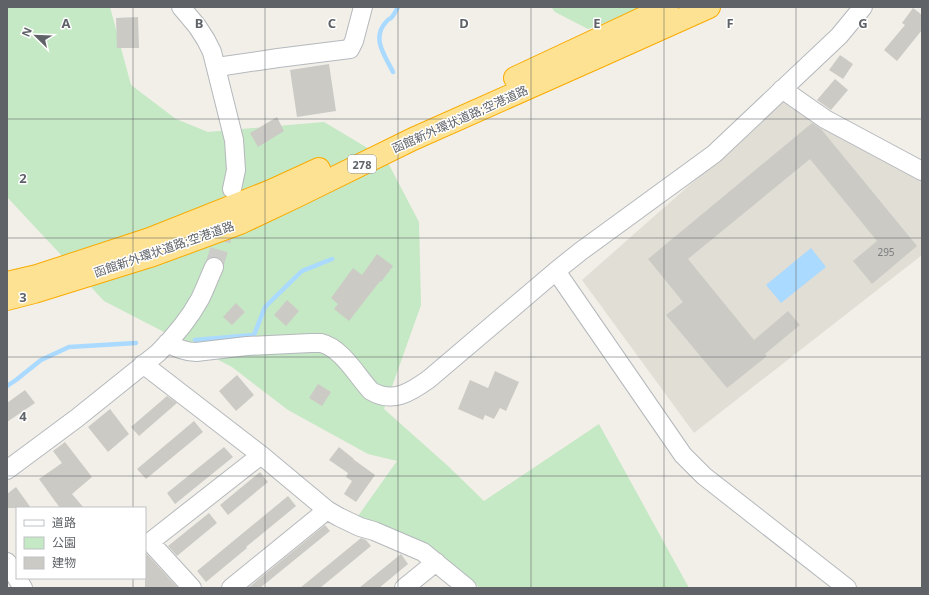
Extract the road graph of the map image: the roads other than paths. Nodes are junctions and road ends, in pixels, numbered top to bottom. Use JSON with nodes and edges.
{"nodes":[{"id":1,"x":181,"y":7,"type":"edge"},
{"id":2,"x":363,"y":7,"type":"edge"},
{"id":3,"x":667,"y":7,"type":"edge"},
{"id":4,"x":709,"y":7,"type":"edge"},
{"id":5,"x":863,"y":7,"type":"edge"},
{"id":6,"x":224,"y":66,"type":"dead end"},
{"id":7,"x":782,"y":89,"type":"junction"},
{"id":8,"x":922,"y":171,"type":"edge"},
{"id":9,"x":232,"y":189,"type":"dead end"},
{"id":10,"x":214,"y":267,"type":"tunnel mouth"},
{"id":11,"x":556,"y":271,"type":"junction"},
{"id":12,"x":7,"y":283,"type":"edge"},
{"id":13,"x":7,"y":299,"type":"edge"},
{"id":14,"x":167,"y":343,"type":"junction"},
{"id":15,"x":143,"y":364,"type":"junction"},
{"id":16,"x":261,"y":455,"type":"junction"},
{"id":17,"x":7,"y":470,"type":"edge"},
{"id":18,"x":327,"y":510,"type":"junction"},
{"id":19,"x":7,"y":562,"type":"edge"},
{"id":20,"x":436,"y":562,"type":"junction"},
{"id":21,"x":16,"y":577,"type":"edge"},
{"id":22,"x":17,"y":579,"type":"edge"},
{"id":23,"x":23,"y":588,"type":"edge"},
{"id":24,"x":192,"y":588,"type":"edge"},
{"id":25,"x":231,"y":588,"type":"edge"},
{"id":26,"x":404,"y":588,"type":"edge"},
{"id":27,"x":467,"y":588,"type":"edge"},
{"id":28,"x":847,"y":588,"type":"edge"}],
"edges":[{"from":1,"to":9,"type":"street"},
{"from":2,"to":6,"type":"street"},
{"from":3,"to":12,"type":"highway","name":"函館新外環状道路;空港道路","number":"278"},
{"from":4,"to":13,"type":"highway","name":"函館新外環状道路;空港道路","number":"278"},
{"from":5,"to":7,"type":"street"},
{"from":7,"to":8,"type":"street"},
{"from":7,"to":11,"type":"street"},
{"from":10,"to":14,"type":"street"},
{"from":11,"to":14,"type":"street"},
{"from":11,"to":28,"type":"street"},
{"from":14,"to":15,"type":"street"},
{"from":15,"to":16,"type":"street"},
{"from":15,"to":17,"type":"street"},
{"from":16,"to":18,"type":"street"},
{"from":16,"to":24,"type":"street"},
{"from":18,"to":20,"type":"street"},
{"from":18,"to":25,"type":"street"},
{"from":19,"to":21,"type":"street"},
{"from":20,"to":26,"type":"street"},
{"from":20,"to":27,"type":"street"},
{"from":22,"to":23,"type":"street"}]}
